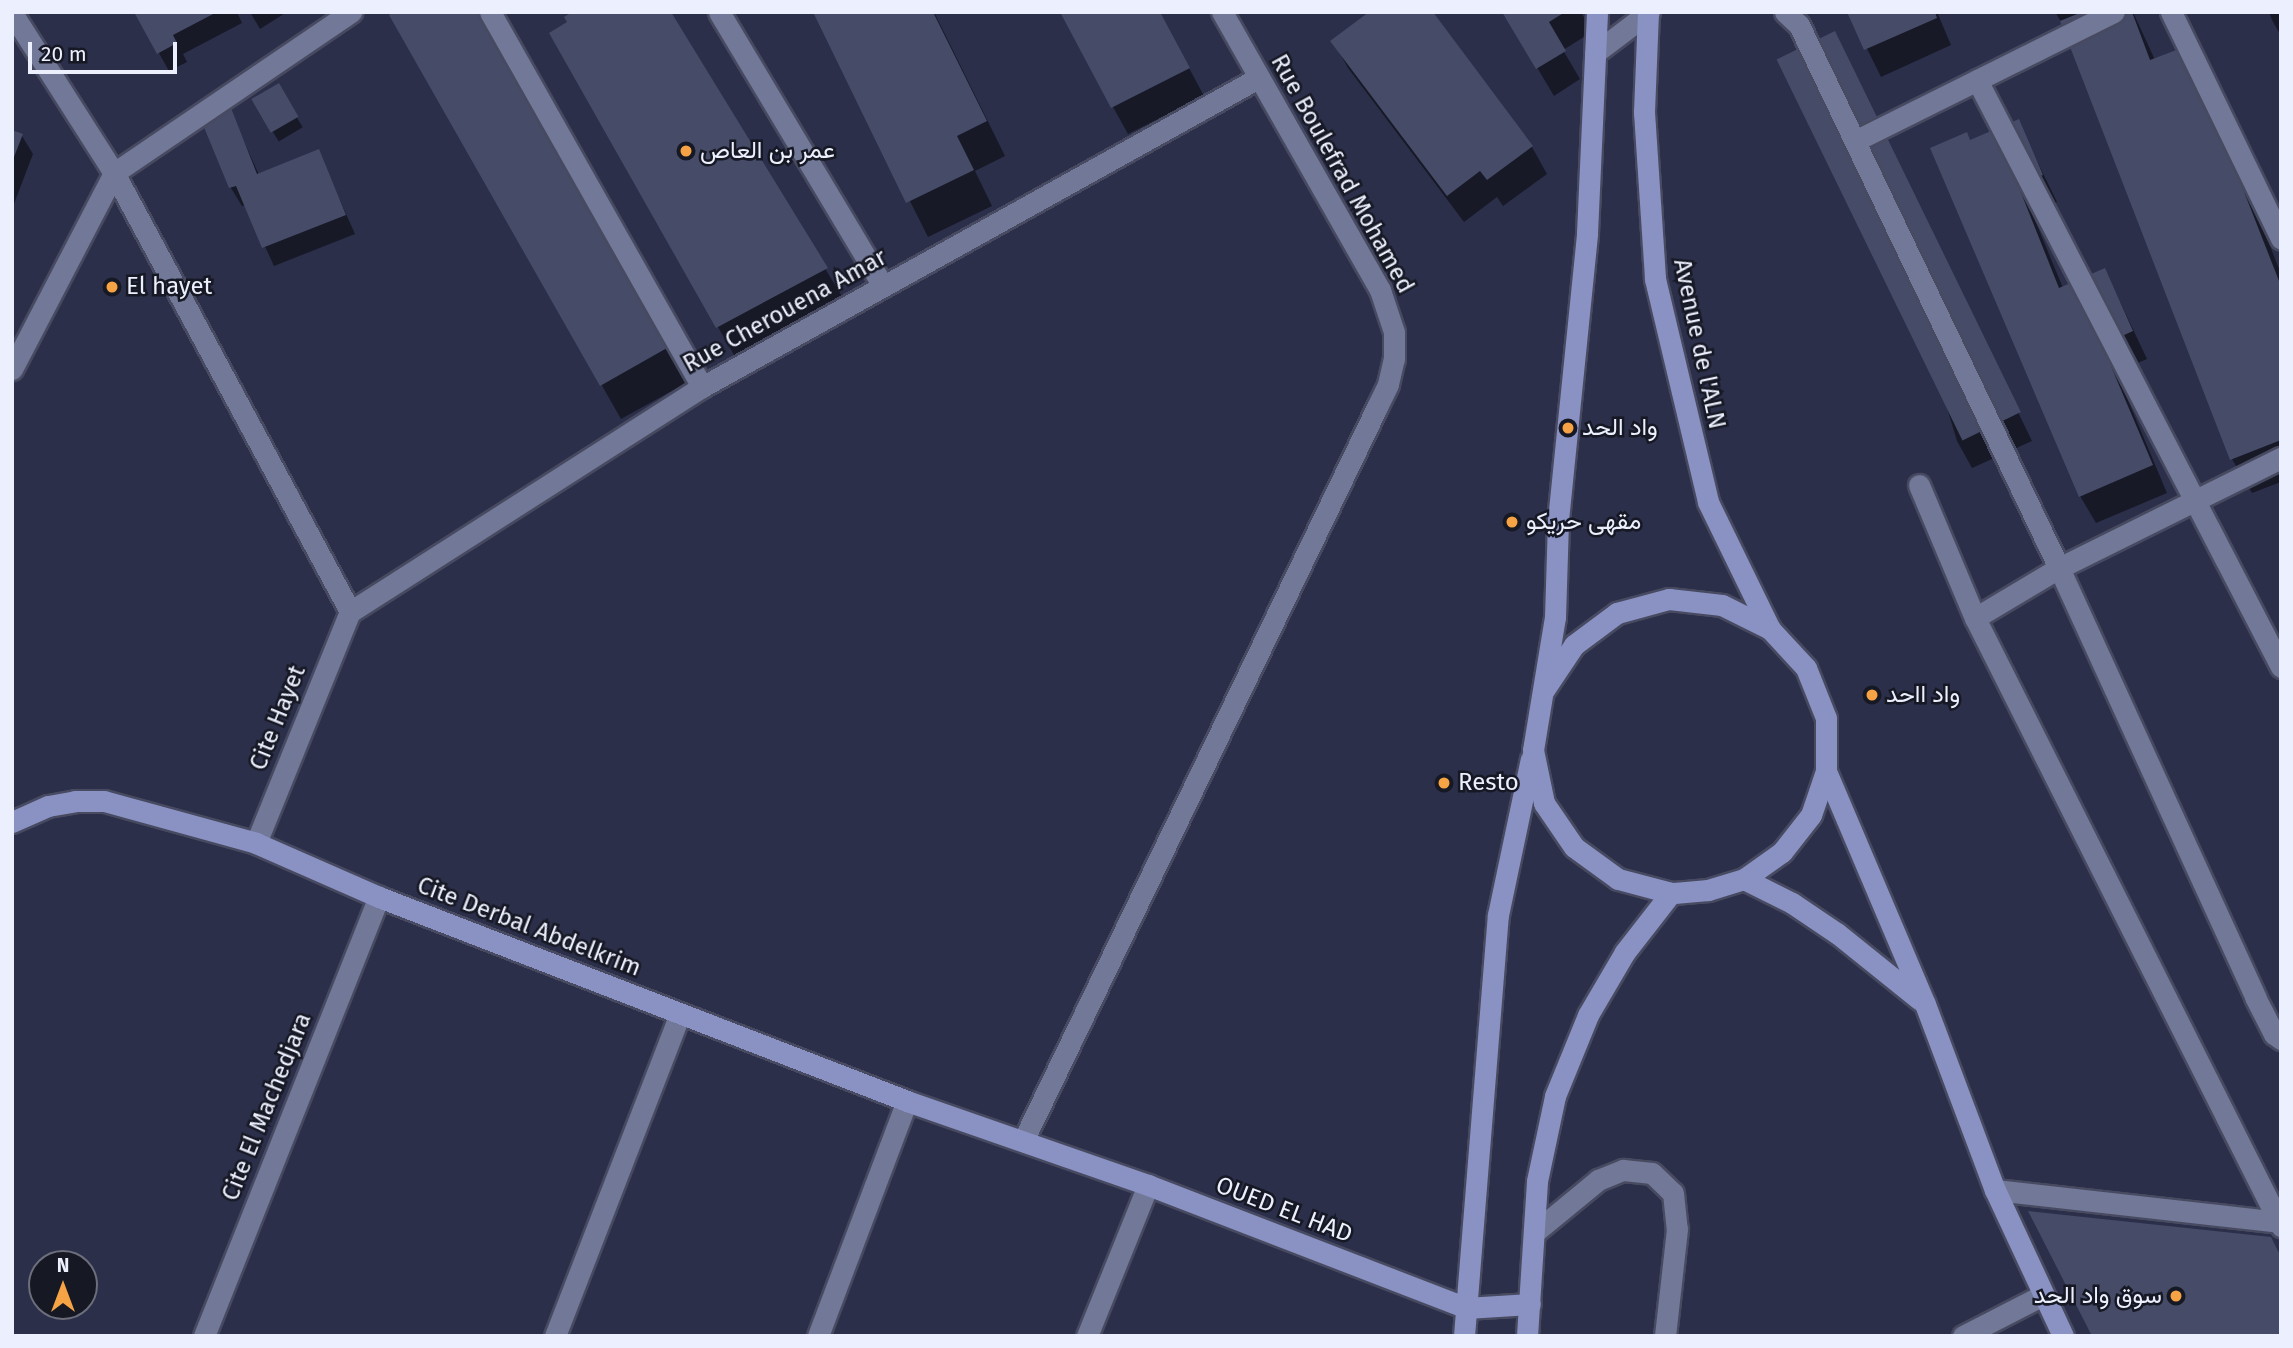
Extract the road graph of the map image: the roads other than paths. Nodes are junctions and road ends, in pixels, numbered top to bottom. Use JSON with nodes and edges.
{"nodes":[{"id":1,"x":351,"y":12,"type":"edge"},
{"id":2,"x":489,"y":12,"type":"edge"},
{"id":3,"x":719,"y":12,"type":"edge"},
{"id":4,"x":1222,"y":12,"type":"edge"},
{"id":5,"x":1597,"y":12,"type":"edge"},
{"id":6,"x":1648,"y":12,"type":"edge"},
{"id":7,"x":1785,"y":12,"type":"edge"},
{"id":8,"x":2114,"y":12,"type":"edge"},
{"id":9,"x":2171,"y":12,"type":"edge"},
{"id":10,"x":12,"y":13,"type":"edge"},
{"id":11,"x":1595,"y":53,"type":"junction"},
{"id":12,"x":1258,"y":78,"type":"junction"},
{"id":13,"x":1977,"y":80,"type":"junction"},
{"id":14,"x":1855,"y":141,"type":"junction"},
{"id":15,"x":114,"y":173,"type":"junction"},
{"id":16,"x":2281,"y":239,"type":"edge"},
{"id":17,"x":883,"y":286,"type":"junction"},
{"id":18,"x":12,"y":369,"type":"edge"},
{"id":19,"x":702,"y":387,"type":"junction"},
{"id":20,"x":2281,"y":458,"type":"edge"},
{"id":21,"x":1919,"y":485,"type":"dead end"},
{"id":22,"x":2197,"y":501,"type":"junction"},
{"id":23,"x":2059,"y":568,"type":"junction"},
{"id":24,"x":349,"y":612,"type":"junction"},
{"id":25,"x":1975,"y":618,"type":"junction"},
{"id":26,"x":1770,"y":629,"type":"junction"},
{"id":27,"x":2281,"y":667,"type":"edge"},
{"id":28,"x":1544,"y":690,"type":"junction"},
{"id":29,"x":1533,"y":750,"type":"junction"},
{"id":30,"x":1826,"y":771,"type":"junction"},
{"id":31,"x":12,"y":822,"type":"edge"},
{"id":32,"x":256,"y":843,"type":"junction"},
{"id":33,"x":1744,"y":879,"type":"junction"},
{"id":34,"x":1671,"y":893,"type":"junction"},
{"id":35,"x":379,"y":897,"type":"junction"},
{"id":36,"x":1924,"y":1004,"type":"junction"},
{"id":37,"x":680,"y":1014,"type":"junction"},
{"id":38,"x":2281,"y":1039,"type":"edge"},
{"id":39,"x":907,"y":1101,"type":"junction"},
{"id":40,"x":1023,"y":1141,"type":"junction"},
{"id":41,"x":1148,"y":1185,"type":"junction"},
{"id":42,"x":1995,"y":1190,"type":"junction"},
{"id":43,"x":2280,"y":1224,"type":"edge"},
{"id":44,"x":1535,"y":1232,"type":"junction"},
{"id":45,"x":2043,"y":1295,"type":"junction"},
{"id":46,"x":1530,"y":1304,"type":"junction"},
{"id":47,"x":1466,"y":1308,"type":"junction"},
{"id":48,"x":204,"y":1336,"type":"edge"},
{"id":49,"x":555,"y":1336,"type":"edge"},
{"id":50,"x":818,"y":1336,"type":"edge"},
{"id":51,"x":1087,"y":1336,"type":"edge"},
{"id":52,"x":1464,"y":1336,"type":"edge"},
{"id":53,"x":1527,"y":1336,"type":"edge"},
{"id":54,"x":1665,"y":1336,"type":"edge"},
{"id":55,"x":1963,"y":1336,"type":"edge"},
{"id":56,"x":2063,"y":1336,"type":"edge"}],
"edges":[{"from":1,"to":15,"type":"street"},
{"from":2,"to":19,"type":"street"},
{"from":3,"to":17,"type":"street"},
{"from":4,"to":12,"type":"street","name":"Rue Boulefrad Mohamed"},
{"from":5,"to":11,"type":"main road"},
{"from":6,"to":11,"type":"street"},
{"from":6,"to":26,"type":"main road","name":"Avenue de l'ALN"},
{"from":7,"to":14,"type":"street"},
{"from":8,"to":13,"type":"street"},
{"from":9,"to":16,"type":"street"},
{"from":10,"to":15,"type":"street"},
{"from":11,"to":28,"type":"main road"},
{"from":12,"to":17,"type":"street","name":"Rue Cherouena Amar"},
{"from":12,"to":40,"type":"street","name":"Rue Boulefrad Mohamed"},
{"from":13,"to":14,"type":"street"},
{"from":13,"to":22,"type":"street"},
{"from":14,"to":23,"type":"street"},
{"from":15,"to":18,"type":"street"},
{"from":15,"to":24,"type":"street"},
{"from":17,"to":19,"type":"street","name":"Rue Cherouena Amar"},
{"from":19,"to":24,"type":"street","name":"Rue Cherouena Amar"},
{"from":20,"to":22,"type":"street"},
{"from":21,"to":25,"type":"street"},
{"from":22,"to":23,"type":"street"},
{"from":22,"to":27,"type":"street"},
{"from":23,"to":25,"type":"street"},
{"from":23,"to":38,"type":"street"},
{"from":24,"to":32,"type":"street","name":"Cite Hayet"},
{"from":25,"to":43,"type":"street"},
{"from":26,"to":28,"type":"main road"},
{"from":26,"to":30,"type":"main road"},
{"from":28,"to":29,"type":"main road"},
{"from":29,"to":34,"type":"main road"},
{"from":29,"to":47,"type":"main road"},
{"from":30,"to":33,"type":"main road"},
{"from":30,"to":36,"type":"main road"},
{"from":31,"to":32,"type":"main road","name":"Cite Derbal Abdelkrim"},
{"from":32,"to":35,"type":"main road","name":"Cite Derbal Abdelkrim"},
{"from":33,"to":34,"type":"main road"},
{"from":33,"to":36,"type":"main road"},
{"from":34,"to":44,"type":"main road"},
{"from":35,"to":37,"type":"main road","name":"Cite Derbal Abdelkrim"},
{"from":35,"to":48,"type":"street","name":"Cite El Machedjara"},
{"from":36,"to":42,"type":"main road"},
{"from":37,"to":39,"type":"main road","name":"Cite Derbal Abdelkrim"},
{"from":37,"to":49,"type":"street"},
{"from":39,"to":40,"type":"main road","name":"Cite Derbal Abdelkrim"},
{"from":39,"to":50,"type":"street"},
{"from":40,"to":41,"type":"main road","name":"OUED EL HAD"},
{"from":41,"to":47,"type":"main road","name":"OUED EL HAD"},
{"from":41,"to":51,"type":"street"},
{"from":42,"to":43,"type":"street"},
{"from":42,"to":45,"type":"main road"},
{"from":44,"to":46,"type":"main road"},
{"from":44,"to":54,"type":"street"},
{"from":45,"to":55,"type":"street"},
{"from":45,"to":56,"type":"main road"},
{"from":46,"to":47,"type":"main road","name":"OUED EL HAD"},
{"from":46,"to":53,"type":"main road"},
{"from":47,"to":52,"type":"main road"}]}
